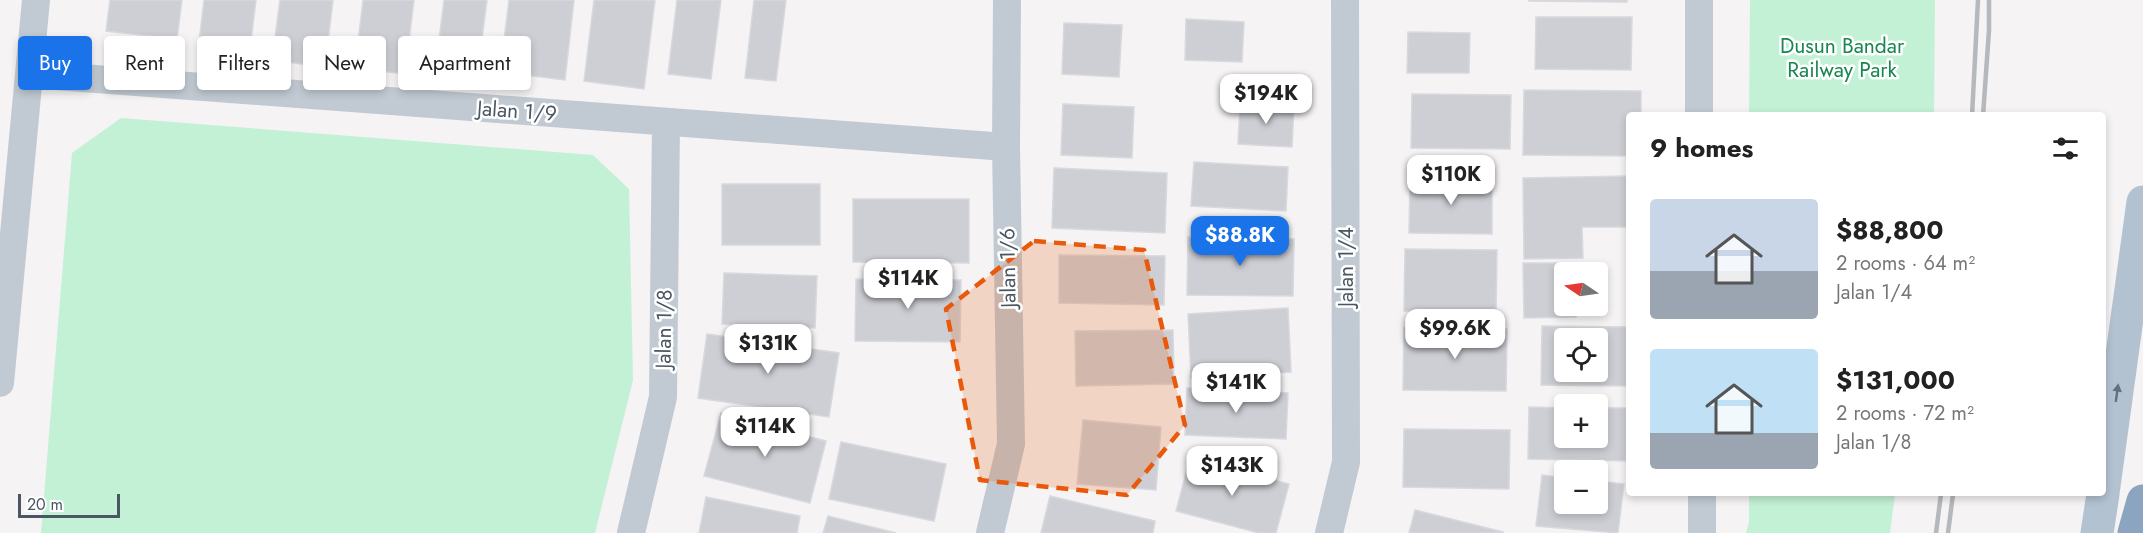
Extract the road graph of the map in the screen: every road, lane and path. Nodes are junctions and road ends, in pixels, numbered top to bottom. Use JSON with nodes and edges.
{"nodes":[{"id":1,"x":36,"y":0,"type":"edge"},
{"id":2,"x":1007,"y":0,"type":"edge"},
{"id":3,"x":1346,"y":0,"type":"edge"},
{"id":4,"x":1698,"y":0,"type":"edge"},
{"id":5,"x":33,"y":36,"type":"edge"},
{"id":6,"x":92,"y":79,"type":"edge"},
{"id":7,"x":27,"y":90,"type":"edge"},
{"id":8,"x":1699,"y":112,"type":"edge"},
{"id":9,"x":666,"y":122,"type":"junction"},
{"id":10,"x":1006,"y":147,"type":"junction"},
{"id":11,"x":2143,"y":202,"type":"edge"},
{"id":12,"x":0,"y":383,"type":"edge"},
{"id":13,"x":2106,"y":471,"type":"edge"},
{"id":14,"x":1702,"y":496,"type":"edge"},
{"id":15,"x":2103,"y":496,"type":"edge"},
{"id":16,"x":2143,"y":501,"type":"edge"},
{"id":17,"x":631,"y":533,"type":"edge"},
{"id":18,"x":990,"y":533,"type":"edge"},
{"id":19,"x":1329,"y":533,"type":"edge"},
{"id":20,"x":1702,"y":533,"type":"edge"},
{"id":21,"x":2097,"y":533,"type":"edge"},
{"id":22,"x":2134,"y":533,"type":"edge"}],
"edges":[{"from":1,"to":5,"type":"street"},
{"from":2,"to":10,"type":"street","name":"Jalan 1/6"},
{"from":3,"to":19,"type":"street","name":"Jalan 1/4"},
{"from":4,"to":8,"type":"street"},
{"from":6,"to":9,"type":"street","name":"Jalan 1/9"},
{"from":7,"to":12,"type":"street"},
{"from":9,"to":10,"type":"street","name":"Jalan 1/9"},
{"from":9,"to":17,"type":"street","name":"Jalan 1/8"},
{"from":10,"to":18,"type":"street","name":"Jalan 1/6"},
{"from":13,"to":11,"type":"main road","one_way":true},
{"from":14,"to":20,"type":"street"},
{"from":15,"to":21,"type":"main road"},
{"from":16,"to":22,"type":"highway"}]}
